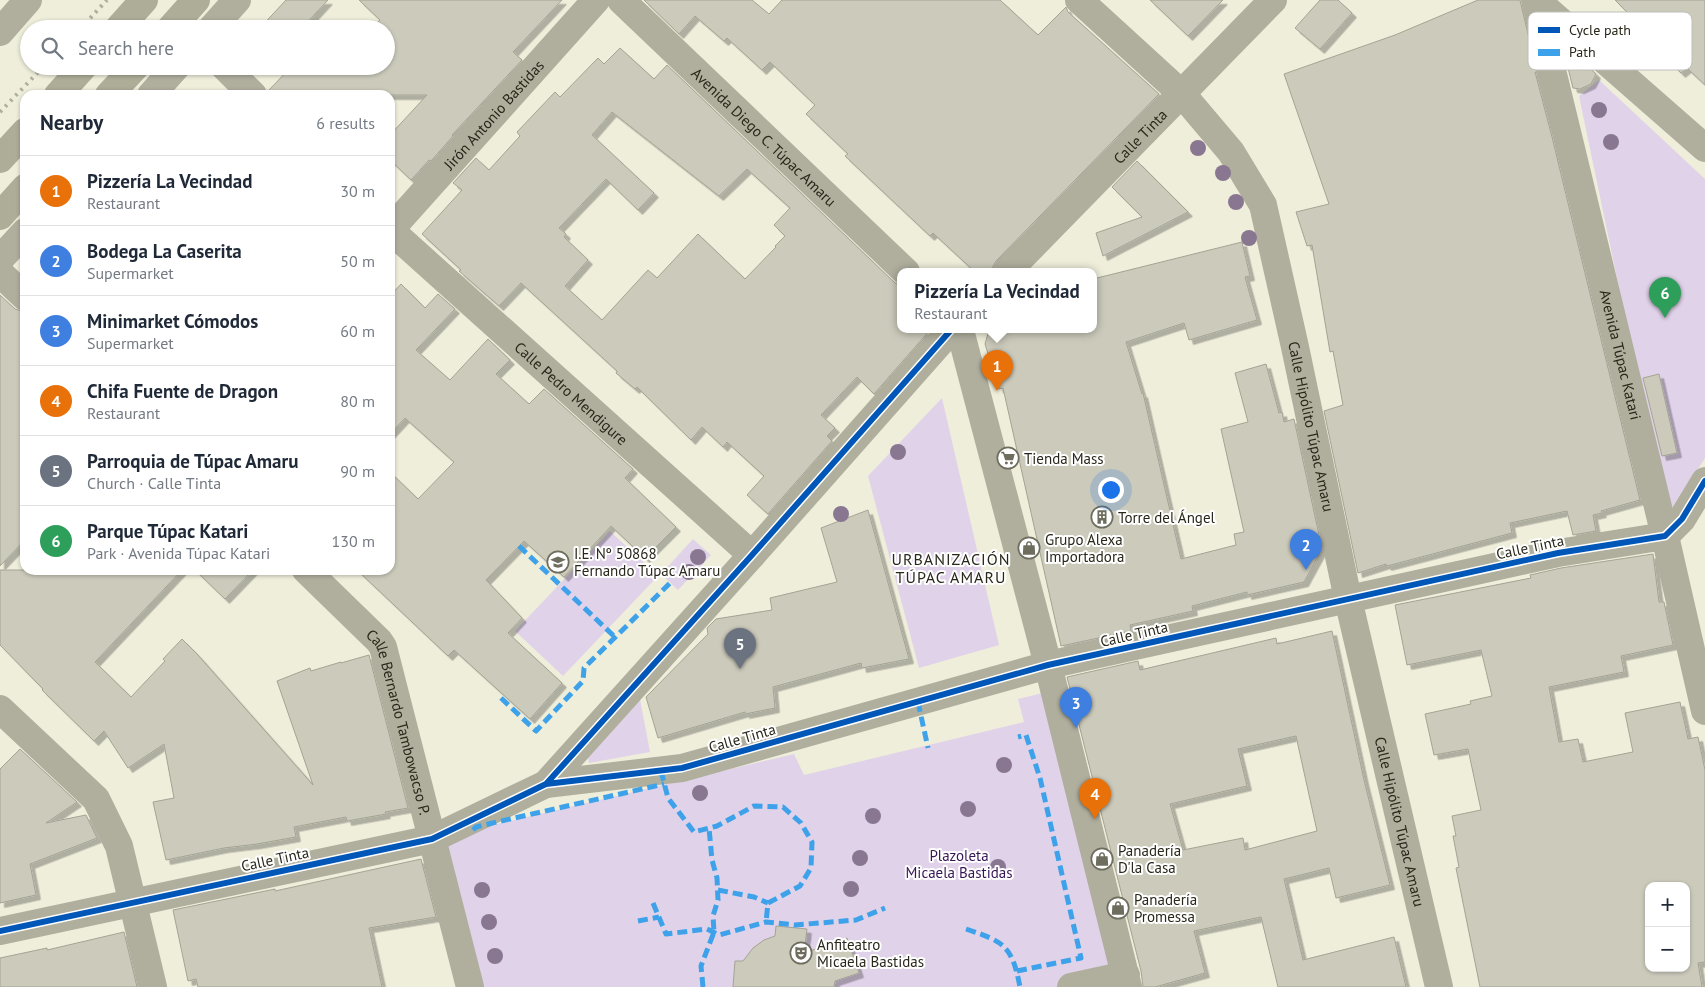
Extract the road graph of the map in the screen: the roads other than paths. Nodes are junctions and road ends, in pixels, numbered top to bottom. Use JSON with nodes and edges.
{"nodes":[{"id":1,"x":28,"y":0,"type":"edge"},
{"id":2,"x":144,"y":0,"type":"edge"},
{"id":3,"x":196,"y":0,"type":"edge"},
{"id":4,"x":237,"y":0,"type":"edge"},
{"id":5,"x":596,"y":0,"type":"edge"},
{"id":6,"x":622,"y":0,"type":"edge"},
{"id":7,"x":1079,"y":0,"type":"edge"},
{"id":8,"x":1273,"y":0,"type":"edge"},
{"id":9,"x":1536,"y":0,"type":"edge"},
{"id":10,"x":1550,"y":12,"type":"edge"},
{"id":11,"x":126,"y":20,"type":"edge"},
{"id":12,"x":178,"y":20,"type":"edge"},
{"id":13,"x":219,"y":20,"type":"edge"},
{"id":14,"x":0,"y":32,"type":"edge"},
{"id":15,"x":1553,"y":70,"type":"edge"},
{"id":16,"x":1616,"y":70,"type":"edge"},
{"id":17,"x":76,"y":75,"type":"edge"},
{"id":18,"x":128,"y":75,"type":"edge"},
{"id":19,"x":169,"y":75,"type":"edge"},
{"id":20,"x":233,"y":75,"type":"edge"},
{"id":21,"x":62,"y":90,"type":"edge"},
{"id":22,"x":114,"y":90,"type":"edge"},
{"id":23,"x":155,"y":90,"type":"edge"},
{"id":24,"x":248,"y":90,"type":"edge"},
{"id":25,"x":1182,"y":94,"type":"junction"},
{"id":26,"x":20,"y":137,"type":"edge"},
{"id":27,"x":1705,"y":148,"type":"edge"},
{"id":28,"x":0,"y":159,"type":"edge"},
{"id":29,"x":20,"y":194,"type":"edge"},
{"id":30,"x":0,"y":216,"type":"edge"},
{"id":31,"x":395,"y":224,"type":"edge"},
{"id":32,"x":395,"y":234,"type":"edge"},
{"id":33,"x":20,"y":237,"type":"edge"},
{"id":34,"x":0,"y":259,"type":"edge"},
{"id":35,"x":902,"y":268,"type":"edge"},
{"id":36,"x":1011,"y":268,"type":"edge"},
{"id":37,"x":0,"y":273,"type":"edge"},
{"id":38,"x":20,"y":292,"type":"edge"},
{"id":39,"x":948,"y":333,"type":"edge"},
{"id":40,"x":961,"y":333,"type":"edge"},
{"id":41,"x":1705,"y":481,"type":"edge"},
{"id":42,"x":1665,"y":536,"type":"junction"},
{"id":43,"x":752,"y":555,"type":"junction"},
{"id":44,"x":311,"y":575,"type":"edge"},
{"id":45,"x":1348,"y":599,"type":"junction"},
{"id":46,"x":1048,"y":666,"type":"junction"},
{"id":47,"x":0,"y":710,"type":"edge"},
{"id":48,"x":1705,"y":711,"type":"edge"},
{"id":49,"x":546,"y":784,"type":"junction"},
{"id":50,"x":432,"y":839,"type":"junction"},
{"id":51,"x":132,"y":902,"type":"junction"},
{"id":52,"x":0,"y":931,"type":"edge"},
{"id":53,"x":1127,"y":981,"type":"edge"},
{"id":54,"x":153,"y":987,"type":"edge"},
{"id":55,"x":470,"y":987,"type":"edge"},
{"id":56,"x":1071,"y":987,"type":"edge"},
{"id":57,"x":1439,"y":987,"type":"edge"}],
"edges":[{"from":1,"to":14,"type":"street"},
{"from":2,"to":11,"type":"highway"},
{"from":3,"to":12,"type":"highway"},
{"from":4,"to":13,"type":"street"},
{"from":5,"to":31,"type":"street","name":"Jirón Antonio Bastidas"},
{"from":6,"to":35,"type":"street","name":"Avenida Diego C. Túpac Amaru"},
{"from":7,"to":25,"type":"street","name":"Calle Hipólito Túpac Amaru"},
{"from":8,"to":25,"type":"street","name":"Calle Tinta"},
{"from":9,"to":10,"type":"street"},
{"from":15,"to":42,"type":"street","name":"Avenida Túpac Katari"},
{"from":16,"to":27,"type":"street"},
{"from":17,"to":21,"type":"highway"},
{"from":18,"to":22,"type":"highway"},
{"from":19,"to":23,"type":"street"},
{"from":20,"to":24,"type":"street"},
{"from":25,"to":36,"type":"street","name":"Calle Tinta"},
{"from":25,"to":45,"type":"street","name":"Calle Hipólito Túpac Amaru"},
{"from":26,"to":28,"type":"highway"},
{"from":29,"to":30,"type":"highway"},
{"from":32,"to":43,"type":"street","name":"Calle Pedro Mendigure"},
{"from":33,"to":34,"type":"street"},
{"from":37,"to":38,"type":"street"},
{"from":39,"to":43,"type":"street","name":"Calle Tinta"},
{"from":40,"to":46,"type":"street"},
{"from":41,"to":42,"type":"street"},
{"from":42,"to":45,"type":"street","name":"Calle Tinta"},
{"from":42,"to":48,"type":"street","name":"Avenida Túpac Katari"},
{"from":43,"to":49,"type":"street","name":"Calle Tinta"},
{"from":44,"to":50,"type":"street","name":"Calle Bernardo Tambowacso P."},
{"from":45,"to":46,"type":"street","name":"Calle Tinta"},
{"from":45,"to":57,"type":"street","name":"Calle Hipólito Túpac Amaru"},
{"from":46,"to":49,"type":"street","name":"Calle Tinta"},
{"from":46,"to":53,"type":"street"},
{"from":47,"to":51,"type":"street"},
{"from":49,"to":50,"type":"street","name":"Calle Tinta"},
{"from":50,"to":51,"type":"street","name":"Calle Tinta"},
{"from":50,"to":55,"type":"street","name":"Calle Bernardo Tambowacso P."},
{"from":51,"to":52,"type":"street","name":"Calle Tinta"},
{"from":51,"to":54,"type":"street"},
{"from":53,"to":56,"type":"street"}]}
